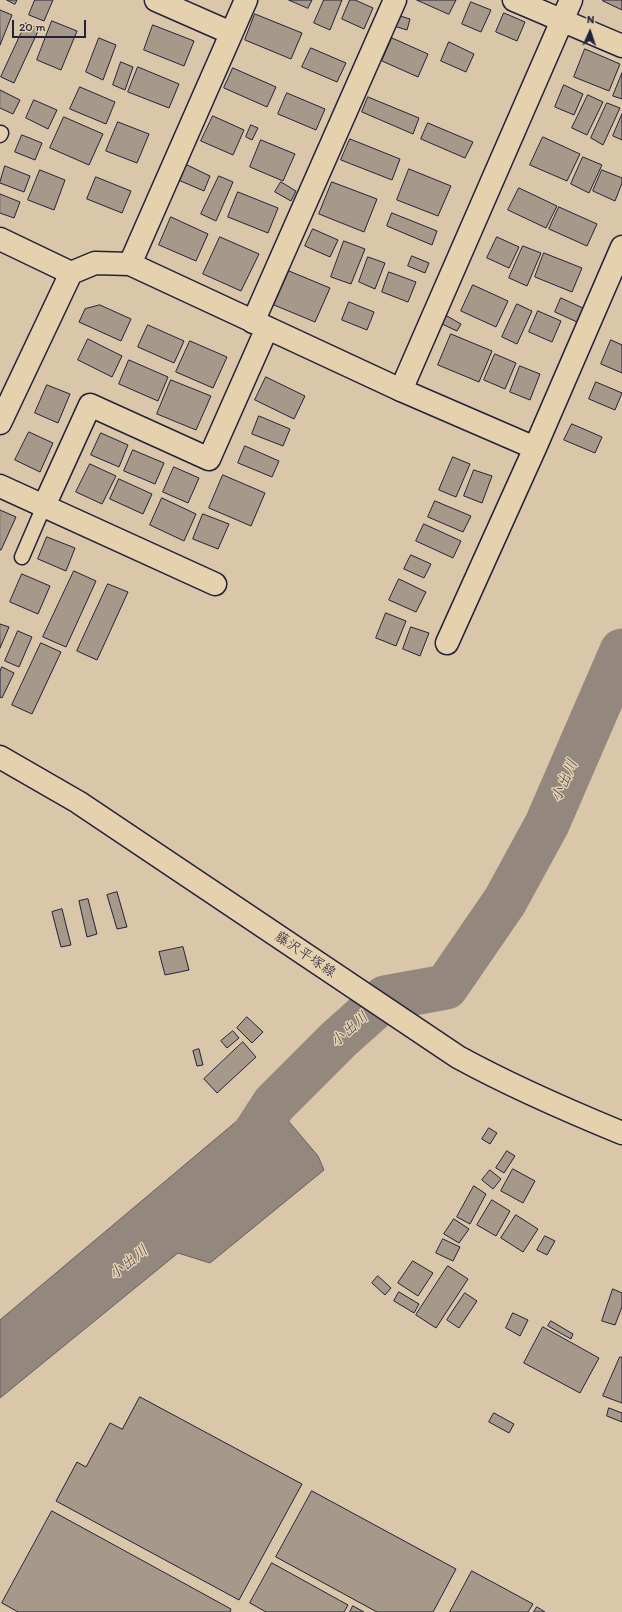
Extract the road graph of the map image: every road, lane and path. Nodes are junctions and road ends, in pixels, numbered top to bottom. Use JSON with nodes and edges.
{"nodes":[{"id":1,"x":156,"y":0,"type":"edge"},
{"id":2,"x":246,"y":0,"type":"edge"},
{"id":3,"x":395,"y":0,"type":"edge"},
{"id":4,"x":514,"y":0,"type":"edge"},
{"id":5,"x":571,"y":0,"type":"edge"},
{"id":6,"x":562,"y":21,"type":"junction"},
{"id":7,"x":231,"y":33,"type":"junction"},
{"id":8,"x":622,"y":46,"type":"edge"},
{"id":9,"x":0,"y":239,"type":"edge"},
{"id":10,"x":622,"y":247,"type":"edge"},
{"id":11,"x":130,"y":264,"type":"junction"},
{"id":12,"x":71,"y":273,"type":"junction"},
{"id":13,"x":260,"y":325,"type":"junction"},
{"id":14,"x":401,"y":390,"type":"junction"},
{"id":15,"x":0,"y":423,"type":"edge"},
{"id":16,"x":535,"y":448,"type":"junction"},
{"id":17,"x":0,"y":486,"type":"edge"},
{"id":18,"x":44,"y":506,"type":"junction"},
{"id":19,"x":22,"y":557,"type":"dead end"},
{"id":20,"x":215,"y":584,"type":"dead end"},
{"id":21,"x":447,"y":642,"type":"dead end"},
{"id":22,"x":0,"y":757,"type":"edge"},
{"id":23,"x":622,"y":1132,"type":"edge"}],
"edges":[{"from":1,"to":7,"type":"street"},
{"from":2,"to":7,"type":"street"},
{"from":3,"to":13,"type":"street"},
{"from":4,"to":6,"type":"street"},
{"from":5,"to":6,"type":"street"},
{"from":6,"to":8,"type":"street"},
{"from":6,"to":14,"type":"street"},
{"from":7,"to":11,"type":"street"},
{"from":9,"to":12,"type":"street"},
{"from":10,"to":16,"type":"street"},
{"from":11,"to":12,"type":"street"},
{"from":11,"to":13,"type":"street"},
{"from":12,"to":15,"type":"street"},
{"from":13,"to":14,"type":"street"},
{"from":13,"to":18,"type":"street"},
{"from":14,"to":16,"type":"street"},
{"from":16,"to":21,"type":"street"},
{"from":17,"to":18,"type":"street"},
{"from":18,"to":19,"type":"lane"},
{"from":18,"to":20,"type":"street"},
{"from":22,"to":23,"type":"street","name":"藤沢平塚線"}]}
